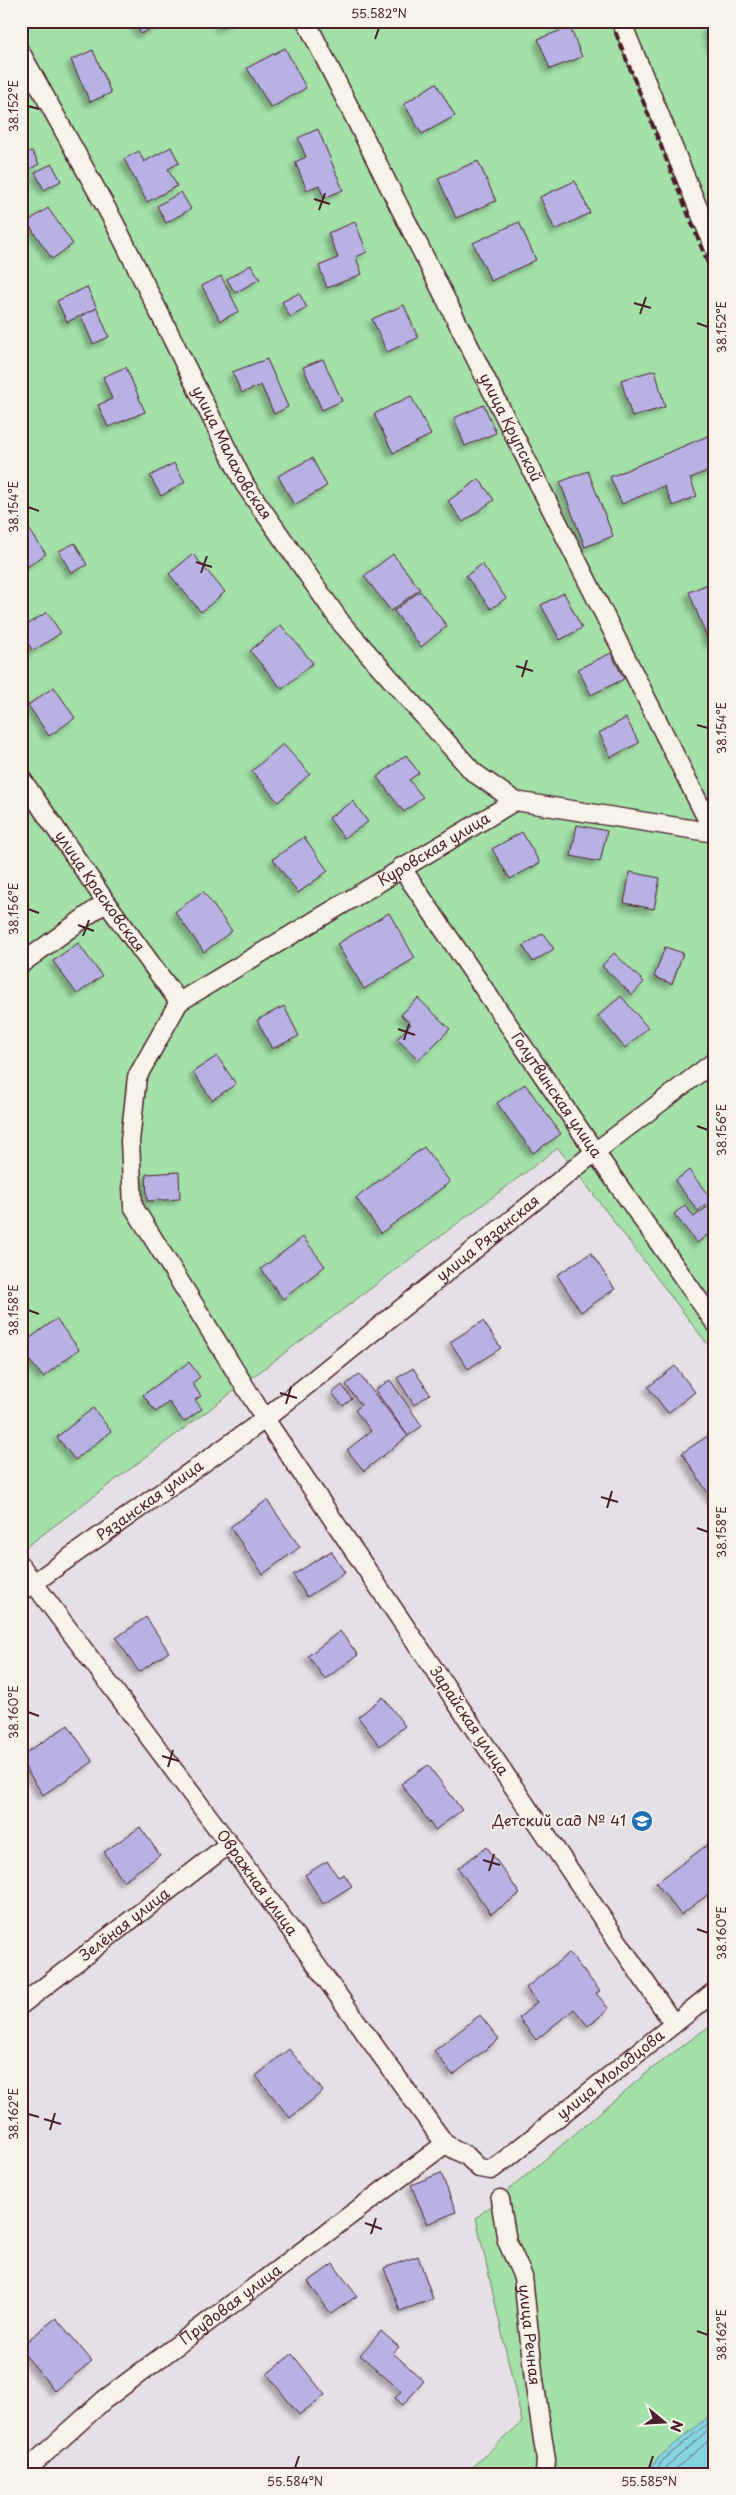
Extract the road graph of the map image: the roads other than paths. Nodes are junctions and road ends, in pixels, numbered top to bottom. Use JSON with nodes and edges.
{"nodes":[{"id":1,"x":306,"y":21,"type":"edge"},
{"id":2,"x":621,"y":21,"type":"edge"},
{"id":3,"x":21,"y":53,"type":"edge"},
{"id":4,"x":715,"y":249,"type":"edge"},
{"id":5,"x":21,"y":778,"type":"edge"},
{"id":6,"x":515,"y":801,"type":"junction"},
{"id":7,"x":715,"y":833,"type":"edge"},
{"id":8,"x":401,"y":867,"type":"junction"},
{"id":9,"x":106,"y":902,"type":"junction"},
{"id":10,"x":21,"y":964,"type":"edge"},
{"id":11,"x":179,"y":1002,"type":"junction"},
{"id":12,"x":715,"y":1061,"type":"edge"},
{"id":13,"x":594,"y":1152,"type":"junction"},
{"id":14,"x":715,"y":1323,"type":"edge"},
{"id":15,"x":265,"y":1418,"type":"junction"},
{"id":16,"x":21,"y":1566,"type":"edge"},
{"id":17,"x":27,"y":1587,"type":"edge"},
{"id":18,"x":229,"y":1844,"type":"junction"},
{"id":19,"x":715,"y":1991,"type":"edge"},
{"id":20,"x":21,"y":2006,"type":"edge"},
{"id":21,"x":673,"y":2023,"type":"junction"},
{"id":22,"x":445,"y":2144,"type":"junction"},
{"id":23,"x":506,"y":2159,"type":"joint"},
{"id":24,"x":500,"y":2200,"type":"dead end"},
{"id":25,"x":22,"y":2474,"type":"edge"},
{"id":26,"x":545,"y":2474,"type":"edge"}],
"edges":[{"from":1,"to":7,"type":"street","name":"улица Крупской"},
{"from":2,"to":4,"type":"street"},
{"from":3,"to":6,"type":"street","name":"улица Малаховская"},
{"from":5,"to":9,"type":"street","name":"улица Красковская"},
{"from":6,"to":7,"type":"street"},
{"from":6,"to":8,"type":"street","name":"Куровская улица"},
{"from":8,"to":11,"type":"street","name":"Куровская улица"},
{"from":8,"to":13,"type":"street","name":"Голутвинская улица"},
{"from":9,"to":10,"type":"street"},
{"from":9,"to":11,"type":"street","name":"улица Красковская"},
{"from":11,"to":15,"type":"street","name":"Зарайская улица"},
{"from":12,"to":13,"type":"street","name":"улица Рязанская"},
{"from":13,"to":14,"type":"street","name":"Голутвинская улица"},
{"from":13,"to":15,"type":"street","name":"улица Рязанская"},
{"from":15,"to":17,"type":"street","name":"Рязанская улица"},
{"from":15,"to":21,"type":"street","name":"Зарайская улица"},
{"from":16,"to":17,"type":"street","name":"Овражная улица"},
{"from":17,"to":18,"type":"street","name":"Овражная улица"},
{"from":18,"to":20,"type":"street","name":"Зелёная улица"},
{"from":18,"to":22,"type":"street","name":"Овражная улица"},
{"from":19,"to":21,"type":"street","name":"улица Молодцова"},
{"from":21,"to":23,"type":"street","name":"улица Молодцова"},
{"from":22,"to":23,"type":"street","name":"Овражная улица"},
{"from":22,"to":25,"type":"street","name":"Прудовая улица"},
{"from":24,"to":26,"type":"street","name":"улица Речная"}]}
